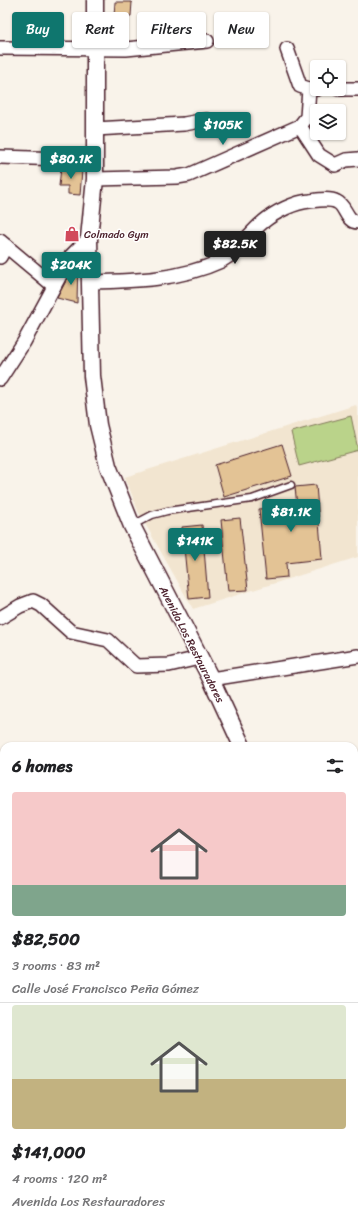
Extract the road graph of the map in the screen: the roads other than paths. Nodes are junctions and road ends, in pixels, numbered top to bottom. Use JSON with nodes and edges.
{"nodes":[{"id":1,"x":95,"y":0,"type":"edge"},
{"id":2,"x":207,"y":41,"type":"dead end"},
{"id":3,"x":0,"y":48,"type":"edge"},
{"id":4,"x":287,"y":49,"type":"dead end"},
{"id":5,"x":95,"y":50,"type":"junction"},
{"id":6,"x":310,"y":88,"type":"edge"},
{"id":7,"x":346,"y":89,"type":"edge"},
{"id":8,"x":358,"y":89,"type":"edge"},
{"id":9,"x":312,"y":96,"type":"edge"},
{"id":10,"x":206,"y":120,"type":"dead end"},
{"id":11,"x":300,"y":126,"type":"junction"},
{"id":12,"x":95,"y":129,"type":"junction"},
{"id":13,"x":0,"y":157,"type":"edge"},
{"id":14,"x":358,"y":159,"type":"edge"},
{"id":15,"x":95,"y":160,"type":"junction"},
{"id":16,"x":95,"y":179,"type":"junction"},
{"id":17,"x":358,"y":222,"type":"edge"},
{"id":18,"x":89,"y":238,"type":"junction"},
{"id":19,"x":2,"y":248,"type":"edge"},
{"id":20,"x":90,"y":282,"type":"junction"},
{"id":21,"x":54,"y":286,"type":"junction"},
{"id":22,"x":0,"y":379,"type":"edge"},
{"id":23,"x":291,"y":485,"type":"dead end"},
{"id":24,"x":132,"y":526,"type":"junction"},
{"id":25,"x":0,"y":618,"type":"edge"},
{"id":26,"x":358,"y":656,"type":"edge"},
{"id":27,"x":199,"y":658,"type":"junction"},
{"id":28,"x":211,"y":679,"type":"junction"},
{"id":29,"x":240,"y":742,"type":"edge"}],
"edges":[{"from":1,"to":5,"type":"street","name":"Avenida Los Restauradores"},
{"from":2,"to":5,"type":"street"},
{"from":3,"to":5,"type":"street"},
{"from":4,"to":6,"type":"street"},
{"from":5,"to":12,"type":"street","name":"Avenida Los Restauradores"},
{"from":7,"to":8,"type":"street"},
{"from":9,"to":11,"type":"street"},
{"from":10,"to":12,"type":"street"},
{"from":11,"to":14,"type":"street"},
{"from":11,"to":16,"type":"street"},
{"from":12,"to":15,"type":"street","name":"Avenida Los Restauradores"},
{"from":13,"to":15,"type":"street"},
{"from":15,"to":16,"type":"street","name":"Avenida Los Restauradores"},
{"from":16,"to":18,"type":"street","name":"Avenida Los Restauradores"},
{"from":17,"to":20,"type":"street"},
{"from":18,"to":20,"type":"street","name":"Avenida Los Restauradores"},
{"from":18,"to":21,"type":"street"},
{"from":19,"to":21,"type":"street"},
{"from":20,"to":24,"type":"street","name":"Avenida Los Restauradores"},
{"from":21,"to":22,"type":"street"},
{"from":23,"to":24,"type":"lane"},
{"from":24,"to":27,"type":"street","name":"Avenida Los Restauradores"},
{"from":25,"to":27,"type":"street"},
{"from":26,"to":28,"type":"street"},
{"from":27,"to":28,"type":"street","name":"Avenida Los Restauradores"},
{"from":28,"to":29,"type":"street","name":"Avenida Los Restauradores"}]}
